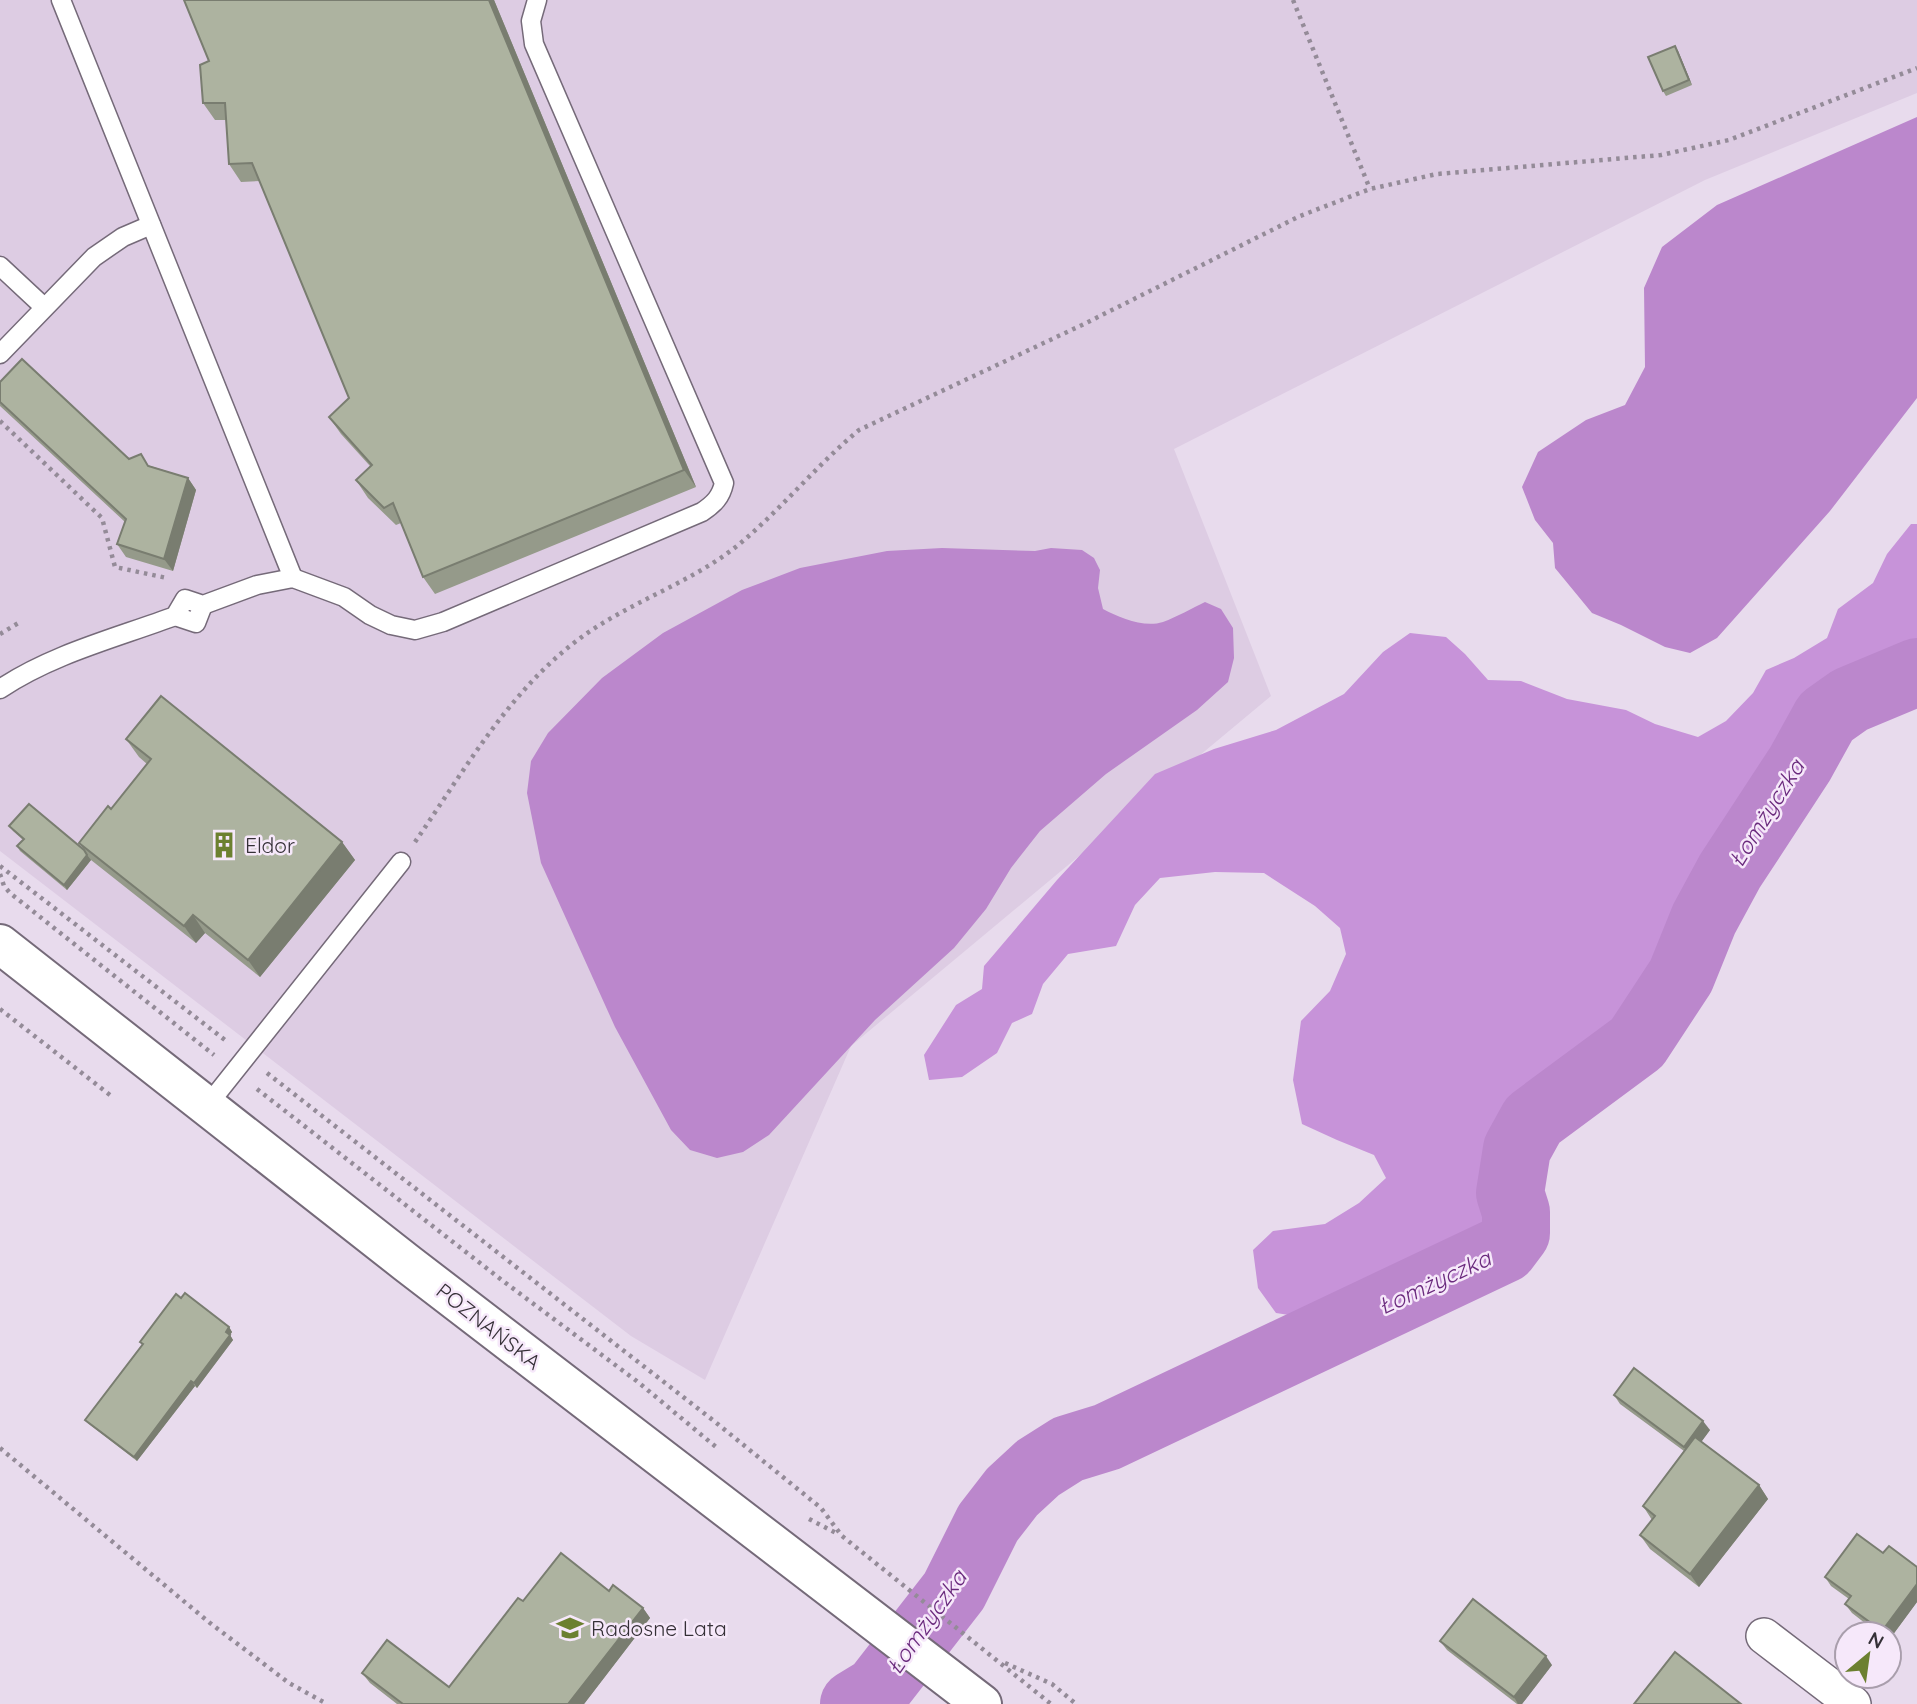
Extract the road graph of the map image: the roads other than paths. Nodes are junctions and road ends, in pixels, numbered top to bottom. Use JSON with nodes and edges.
{"nodes":[{"id":1,"x":61,"y":0,"type":"edge"},
{"id":2,"x":537,"y":0,"type":"edge"},
{"id":3,"x":151,"y":225,"type":"junction"},
{"id":4,"x":0,"y":266,"type":"edge"},
{"id":5,"x":44,"y":307,"type":"junction"},
{"id":6,"x":0,"y":354,"type":"edge"},
{"id":7,"x":293,"y":578,"type":"junction"},
{"id":8,"x":0,"y":689,"type":"edge"},
{"id":9,"x":401,"y":862,"type":"road end"},
{"id":10,"x":0,"y":944,"type":"edge"},
{"id":11,"x":207,"y":1106,"type":"junction"},
{"id":12,"x":1764,"y":1636,"type":"dead end"},
{"id":13,"x":982,"y":1704,"type":"edge"},
{"id":14,"x":1853,"y":1704,"type":"edge"}],
"edges":[{"from":1,"to":3,"type":"lane"},
{"from":2,"to":7,"type":"lane"},
{"from":3,"to":5,"type":"lane"},
{"from":3,"to":7,"type":"lane"},
{"from":4,"to":5,"type":"lane"},
{"from":5,"to":6,"type":"lane"},
{"from":7,"to":8,"type":"lane"},
{"from":9,"to":11,"type":"lane"},
{"from":10,"to":11,"type":"main road","name":"POZNAŃSKA"},
{"from":11,"to":13,"type":"main road","name":"POZNAŃSKA"},
{"from":12,"to":14,"type":"street"}]}
